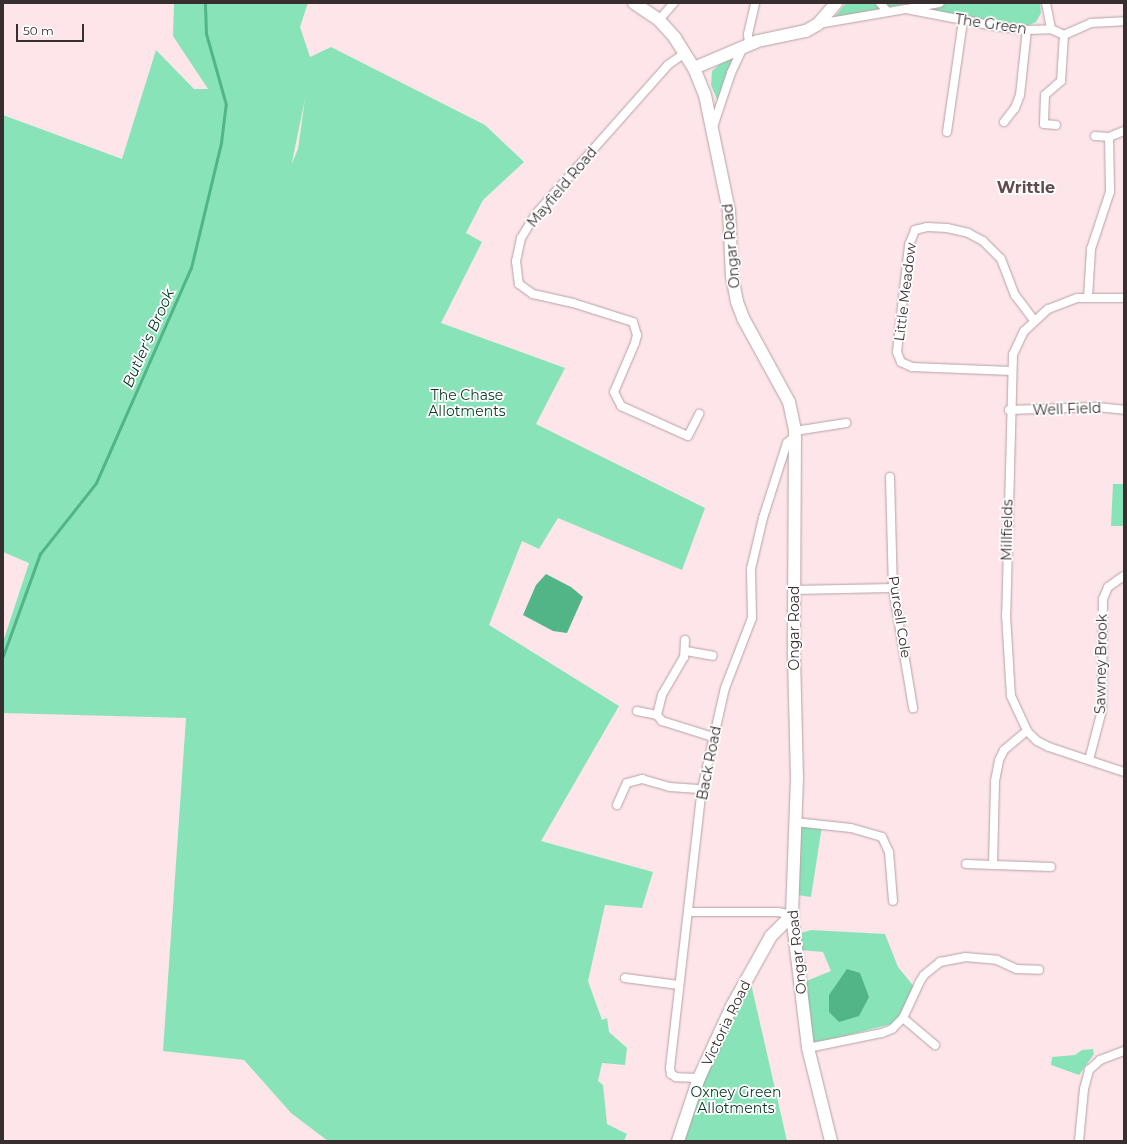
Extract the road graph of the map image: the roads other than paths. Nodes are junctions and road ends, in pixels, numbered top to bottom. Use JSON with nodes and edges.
{"nodes":[{"id":1,"x":634,"y":3,"type":"edge"},
{"id":2,"x":674,"y":3,"type":"edge"},
{"id":3,"x":755,"y":3,"type":"edge"},
{"id":4,"x":836,"y":3,"type":"edge"},
{"id":5,"x":880,"y":3,"type":"edge"},
{"id":6,"x":940,"y":3,"type":"edge"},
{"id":7,"x":1046,"y":3,"type":"edge"},
{"id":8,"x":906,"y":9,"type":"junction"},
{"id":9,"x":887,"y":11,"type":"junction"},
{"id":10,"x":659,"y":20,"type":"junction"},
{"id":11,"x":963,"y":21,"type":"junction"},
{"id":12,"x":1124,"y":21,"type":"edge"},
{"id":13,"x":818,"y":24,"type":"junction"},
{"id":14,"x":1050,"y":29,"type":"junction"},
{"id":15,"x":1027,"y":30,"type":"junction"},
{"id":16,"x":1064,"y":35,"type":"junction"},
{"id":17,"x":746,"y":46,"type":"junction"},
{"id":18,"x":685,"y":52,"type":"junction"},
{"id":19,"x":694,"y":68,"type":"junction"},
{"id":20,"x":1004,"y":122,"type":"dead end"},
{"id":21,"x":1056,"y":125,"type":"dead end"},
{"id":22,"x":713,"y":127,"type":"junction"},
{"id":23,"x":1124,"y":131,"type":"edge"},
{"id":24,"x":948,"y":132,"type":"dead end"},
{"id":25,"x":1095,"y":136,"type":"dead end"},
{"id":26,"x":1109,"y":137,"type":"junction"},
{"id":27,"x":1088,"y":297,"type":"junction"},
{"id":28,"x":1124,"y":298,"type":"edge"},
{"id":29,"x":1034,"y":320,"type":"junction"},
{"id":30,"x":1011,"y":371,"type":"junction"},
{"id":31,"x":1009,"y":410,"type":"junction"},
{"id":32,"x":1124,"y":410,"type":"edge"},
{"id":33,"x":699,"y":414,"type":"dead end"},
{"id":34,"x":846,"y":423,"type":"dead end"},
{"id":35,"x":795,"y":434,"type":"junction"},
{"id":36,"x":890,"y":477,"type":"dead end"},
{"id":37,"x":1124,"y":576,"type":"edge"},
{"id":38,"x":893,"y":588,"type":"junction"},
{"id":39,"x":794,"y":590,"type":"junction"},
{"id":40,"x":685,"y":640,"type":"dead end"},
{"id":41,"x":686,"y":651,"type":"junction"},
{"id":42,"x":713,"y":656,"type":"dead end"},
{"id":43,"x":913,"y":708,"type":"dead end"},
{"id":44,"x":637,"y":711,"type":"dead end"},
{"id":45,"x":657,"y":715,"type":"junction"},
{"id":46,"x":1027,"y":731,"type":"junction"},
{"id":47,"x":714,"y":737,"type":"junction"},
{"id":48,"x":1089,"y":760,"type":"junction"},
{"id":49,"x":1124,"y":772,"type":"edge"},
{"id":50,"x":702,"y":789,"type":"junction"},
{"id":51,"x":617,"y":805,"type":"dead end"},
{"id":52,"x":795,"y":822,"type":"junction"},
{"id":53,"x":966,"y":864,"type":"dead end"},
{"id":54,"x":993,"y":865,"type":"junction"},
{"id":55,"x":1051,"y":867,"type":"dead end"},
{"id":56,"x":893,"y":901,"type":"dead end"},
{"id":57,"x":689,"y":912,"type":"junction"},
{"id":58,"x":792,"y":915,"type":"junction"},
{"id":59,"x":1040,"y":970,"type":"dead end"},
{"id":60,"x":625,"y":978,"type":"dead end"},
{"id":61,"x":679,"y":985,"type":"junction"},
{"id":62,"x":903,"y":1018,"type":"junction"},
{"id":63,"x":935,"y":1045,"type":"dead end"},
{"id":64,"x":808,"y":1048,"type":"junction"},
{"id":65,"x":1124,"y":1051,"type":"edge"},
{"id":66,"x":699,"y":1078,"type":"junction"},
{"id":67,"x":678,"y":1141,"type":"edge"},
{"id":68,"x":831,"y":1141,"type":"edge"},
{"id":69,"x":1079,"y":1141,"type":"edge"}],
"edges":[{"from":1,"to":10,"type":"street","name":"Ongar Road"},
{"from":2,"to":10,"type":"street"},
{"from":3,"to":17,"type":"street"},
{"from":4,"to":13,"type":"street","name":"The Green"},
{"from":5,"to":9,"type":"street"},
{"from":6,"to":8,"type":"street","name":"The Green"},
{"from":7,"to":14,"type":"street","name":"The Green"},
{"from":8,"to":9,"type":"street","name":"The Green"},
{"from":8,"to":11,"type":"street","name":"The Green"},
{"from":9,"to":13,"type":"street","name":"The Green"},
{"from":10,"to":18,"type":"street","name":"Ongar Road"},
{"from":11,"to":15,"type":"street","name":"The Green"},
{"from":11,"to":24,"type":"street"},
{"from":12,"to":16,"type":"street"},
{"from":13,"to":17,"type":"street","name":"The Green"},
{"from":14,"to":15,"type":"street","name":"The Green"},
{"from":14,"to":16,"type":"street"},
{"from":15,"to":20,"type":"street"},
{"from":16,"to":21,"type":"street"},
{"from":17,"to":19,"type":"street","name":"The Green"},
{"from":17,"to":22,"type":"street"},
{"from":18,"to":19,"type":"street","name":"Ongar Road"},
{"from":18,"to":33,"type":"street","name":"Mayfield Road"},
{"from":19,"to":22,"type":"street","name":"Ongar Road"},
{"from":22,"to":35,"type":"street","name":"Ongar Road"},
{"from":23,"to":26,"type":"street"},
{"from":25,"to":26,"type":"street"},
{"from":26,"to":27,"type":"street"},
{"from":27,"to":28,"type":"street","name":"Millfields"},
{"from":27,"to":29,"type":"street","name":"Millfields"},
{"from":29,"to":30,"type":"street","name":"Millfields"},
{"from":29,"to":30,"type":"street","name":"Little Meadow"},
{"from":30,"to":31,"type":"street","name":"Millfields"},
{"from":31,"to":32,"type":"street","name":"Well Field"},
{"from":31,"to":46,"type":"street","name":"Millfields"},
{"from":34,"to":35,"type":"street"},
{"from":35,"to":39,"type":"street","name":"Ongar Road"},
{"from":35,"to":47,"type":"street","name":"Back Road"},
{"from":36,"to":38,"type":"street","name":"Purcell Cole"},
{"from":37,"to":48,"type":"street","name":"Sawney Brook"},
{"from":38,"to":39,"type":"street"},
{"from":38,"to":43,"type":"street","name":"Purcell Cole"},
{"from":39,"to":52,"type":"street","name":"Ongar Road"},
{"from":40,"to":41,"type":"street"},
{"from":41,"to":42,"type":"street"},
{"from":41,"to":45,"type":"street"},
{"from":44,"to":45,"type":"street"},
{"from":45,"to":47,"type":"street"},
{"from":46,"to":48,"type":"street","name":"Millfields"},
{"from":46,"to":54,"type":"street"},
{"from":47,"to":50,"type":"street","name":"Back Road"},
{"from":48,"to":49,"type":"street","name":"Millfields"},
{"from":50,"to":51,"type":"street"},
{"from":50,"to":57,"type":"street","name":"Back Road"},
{"from":52,"to":56,"type":"street"},
{"from":52,"to":58,"type":"street","name":"Ongar Road"},
{"from":53,"to":54,"type":"street"},
{"from":54,"to":55,"type":"street"},
{"from":57,"to":58,"type":"street"},
{"from":57,"to":61,"type":"street","name":"Back Road"},
{"from":58,"to":64,"type":"street","name":"Ongar Road"},
{"from":58,"to":66,"type":"street","name":"Victoria Road"},
{"from":59,"to":62,"type":"street"},
{"from":60,"to":61,"type":"street"},
{"from":61,"to":66,"type":"street","name":"Back Road"},
{"from":62,"to":63,"type":"street"},
{"from":62,"to":64,"type":"street"},
{"from":64,"to":68,"type":"street","name":"Ongar Road"},
{"from":65,"to":69,"type":"street"},
{"from":66,"to":67,"type":"street","name":"Victoria Road"}]}
